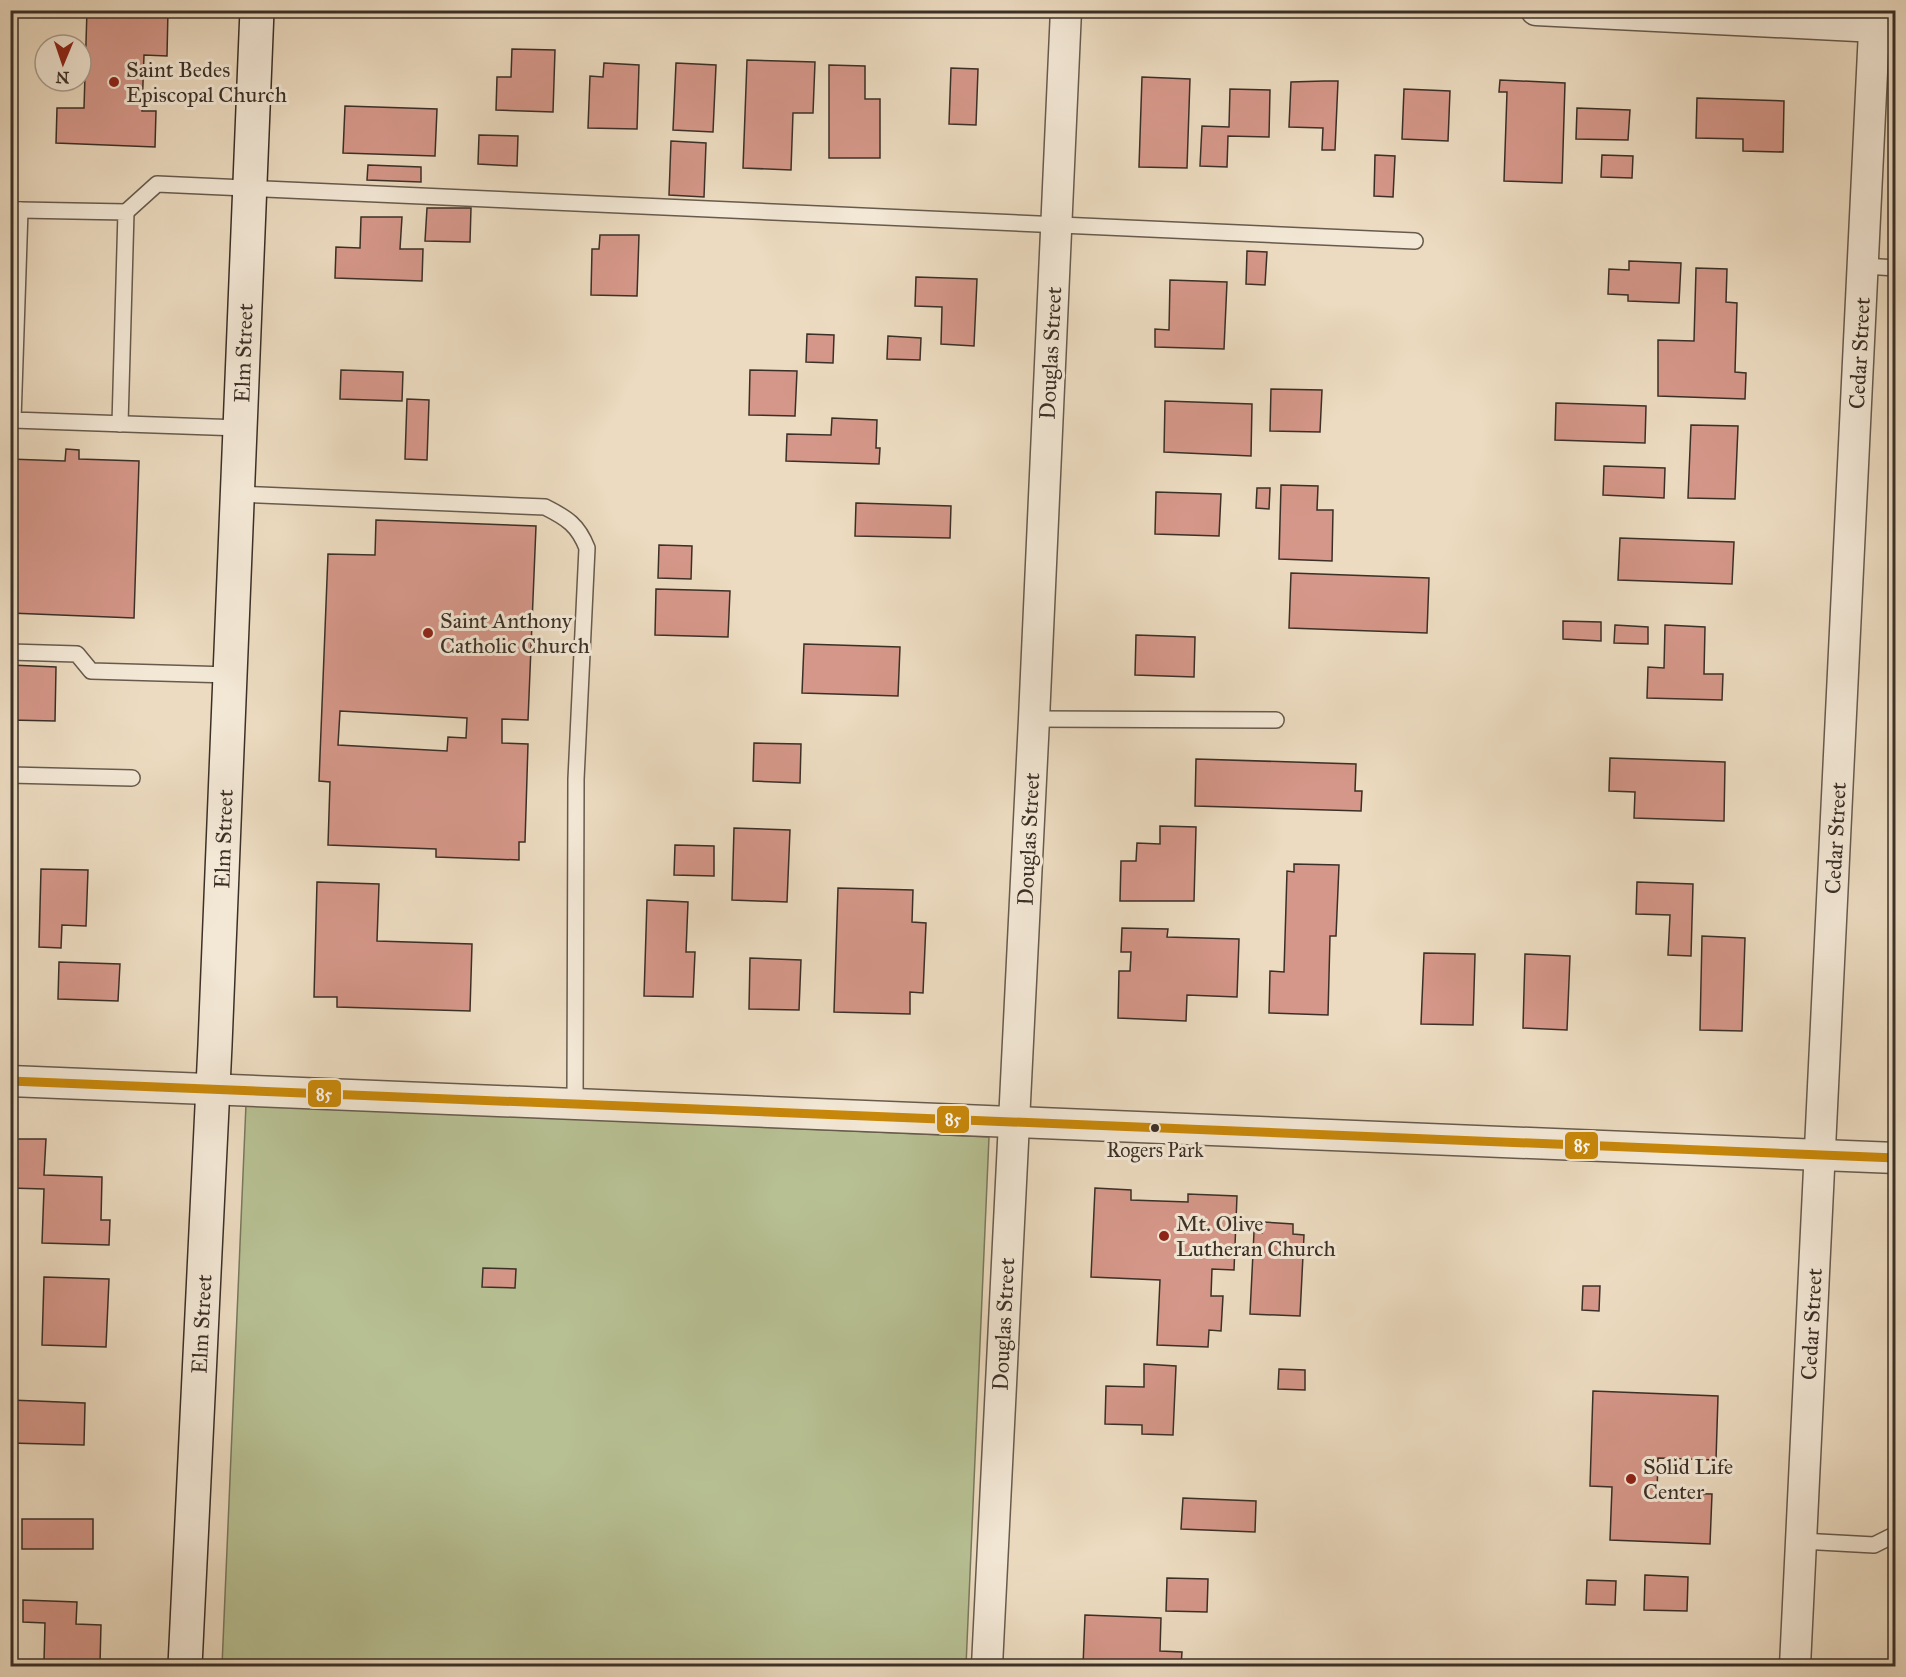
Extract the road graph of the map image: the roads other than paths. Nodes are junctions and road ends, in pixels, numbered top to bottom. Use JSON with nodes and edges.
{"nodes":[{"id":1,"x":257,"y":10,"type":"edge"},
{"id":2,"x":1066,"y":10,"type":"edge"},
{"id":3,"x":1536,"y":10,"type":"edge"},
{"id":4,"x":1882,"y":22,"type":"edge"},
{"id":5,"x":250,"y":190,"type":"junction"},
{"id":6,"x":15,"y":210,"type":"edge"},
{"id":7,"x":126,"y":212,"type":"junction"},
{"id":8,"x":1056,"y":227,"type":"junction"},
{"id":9,"x":1415,"y":241,"type":"dead end"},
{"id":10,"x":1864,"y":267,"type":"junction"},
{"id":11,"x":1896,"y":268,"type":"edge"},
{"id":12,"x":120,"y":424,"type":"junction"},
{"id":13,"x":240,"y":428,"type":"junction"},
{"id":14,"x":237,"y":494,"type":"junction"},
{"id":15,"x":10,"y":652,"type":"edge"},
{"id":16,"x":230,"y":675,"type":"junction"},
{"id":17,"x":1034,"y":719,"type":"junction"},
{"id":18,"x":1276,"y":720,"type":"dead end"},
{"id":19,"x":10,"y":775,"type":"edge"},
{"id":20,"x":132,"y":778,"type":"dead end"},
{"id":21,"x":10,"y":1081,"type":"edge"},
{"id":22,"x":213,"y":1089,"type":"junction"},
{"id":23,"x":575,"y":1105,"type":"junction"},
{"id":24,"x":1012,"y":1123,"type":"junction"},
{"id":25,"x":1819,"y":1154,"type":"junction"},
{"id":26,"x":1896,"y":1158,"type":"edge"},
{"id":27,"x":1896,"y":1534,"type":"edge"},
{"id":28,"x":1801,"y":1541,"type":"junction"},
{"id":29,"x":185,"y":1666,"type":"edge"},
{"id":30,"x":987,"y":1666,"type":"edge"},
{"id":31,"x":1795,"y":1666,"type":"edge"}],
"edges":[{"from":1,"to":5,"type":"street","name":"Elm Street"},
{"from":2,"to":8,"type":"street","name":"Douglas Street"},
{"from":3,"to":4,"type":"street"},
{"from":4,"to":10,"type":"street","name":"Cedar Street"},
{"from":5,"to":7,"type":"lane"},
{"from":5,"to":8,"type":"lane"},
{"from":5,"to":13,"type":"street","name":"Elm Street"},
{"from":6,"to":7,"type":"lane"},
{"from":6,"to":12,"type":"lane"},
{"from":7,"to":12,"type":"lane"},
{"from":8,"to":9,"type":"lane"},
{"from":8,"to":17,"type":"street","name":"Douglas Street"},
{"from":10,"to":11,"type":"lane"},
{"from":10,"to":25,"type":"street","name":"Cedar Street"},
{"from":12,"to":13,"type":"lane"},
{"from":13,"to":14,"type":"street","name":"Elm Street"},
{"from":14,"to":16,"type":"street","name":"Elm Street"},
{"from":14,"to":23,"type":"lane"},
{"from":15,"to":16,"type":"lane"},
{"from":16,"to":22,"type":"street","name":"Elm Street"},
{"from":17,"to":18,"type":"lane"},
{"from":17,"to":24,"type":"street","name":"Douglas Street"},
{"from":19,"to":20,"type":"lane"},
{"from":21,"to":22,"type":"street"},
{"from":22,"to":23,"type":"street"},
{"from":22,"to":29,"type":"street","name":"Elm Street"},
{"from":23,"to":24,"type":"street"},
{"from":24,"to":25,"type":"street"},
{"from":24,"to":30,"type":"street","name":"Douglas Street"},
{"from":25,"to":26,"type":"street"},
{"from":25,"to":28,"type":"street","name":"Cedar Street"},
{"from":27,"to":28,"type":"lane"},
{"from":28,"to":31,"type":"street","name":"Cedar Street"}]}
